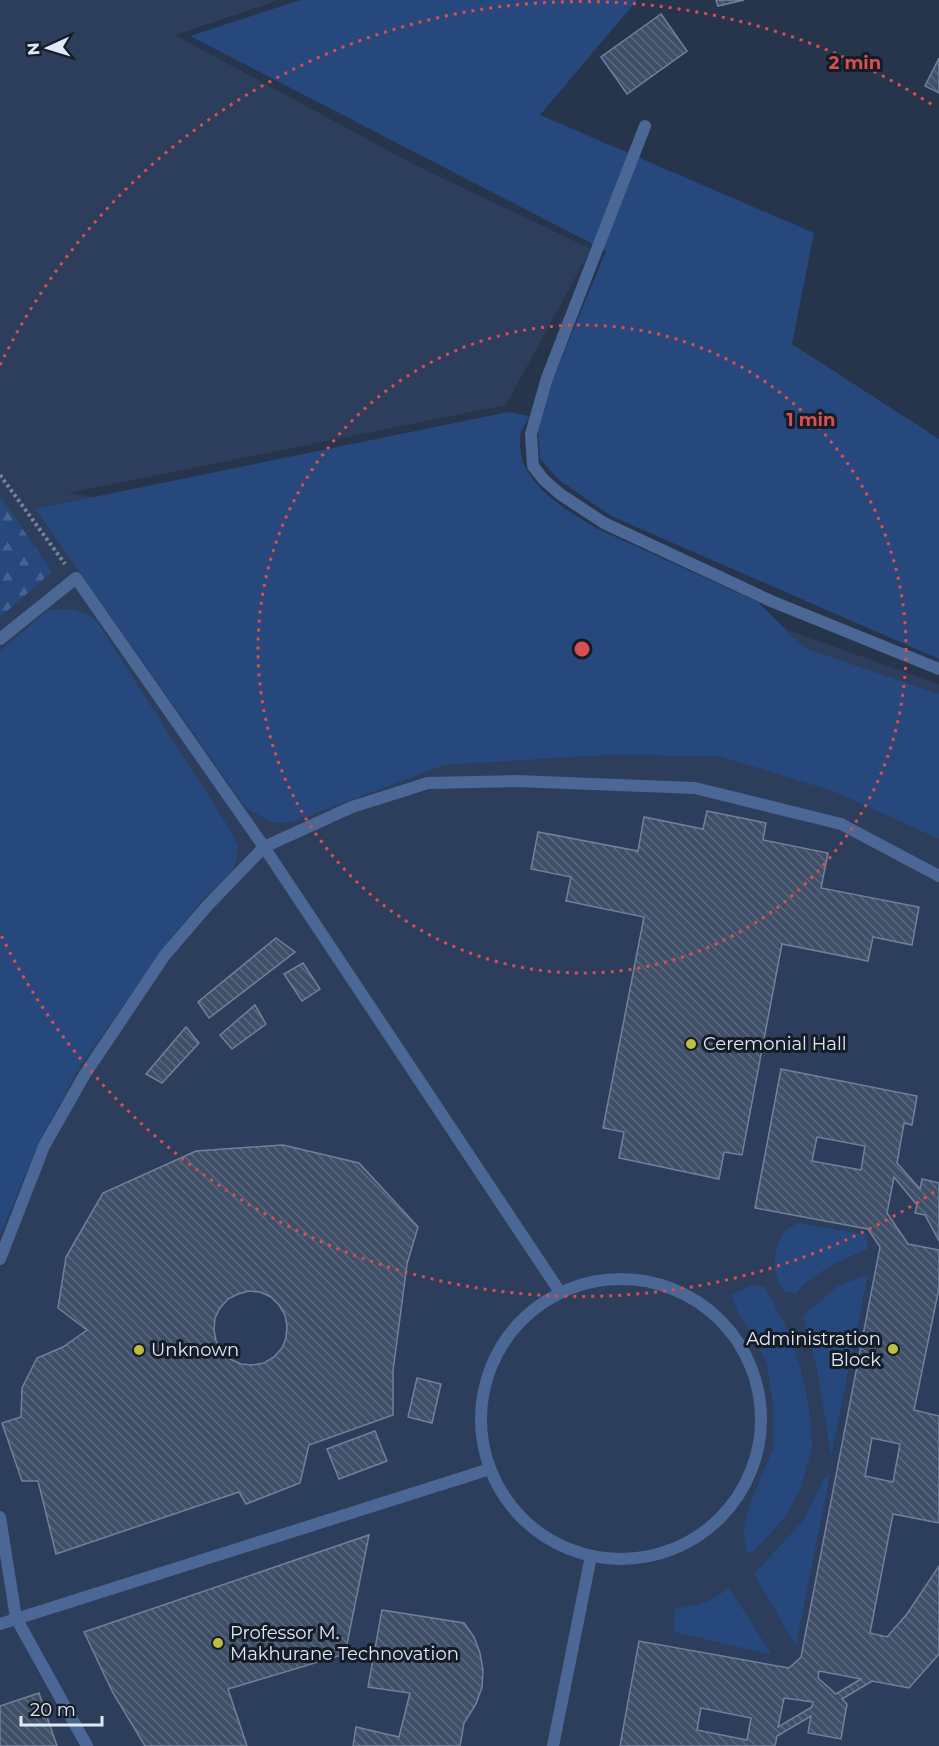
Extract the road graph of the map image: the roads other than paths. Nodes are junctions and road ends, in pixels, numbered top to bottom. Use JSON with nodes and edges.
{"nodes":[{"id":1,"x":645,"y":126,"type":"dead end"},
{"id":2,"x":0,"y":639,"type":"edge"},
{"id":3,"x":939,"y":669,"type":"edge"},
{"id":4,"x":264,"y":847,"type":"junction"},
{"id":5,"x":939,"y":876,"type":"edge"},
{"id":6,"x":0,"y":1259,"type":"edge"},
{"id":7,"x":560,"y":1292,"type":"junction"},
{"id":8,"x":490,"y":1469,"type":"junction"},
{"id":9,"x":0,"y":1517,"type":"edge"},
{"id":10,"x":591,"y":1556,"type":"junction"},
{"id":11,"x":16,"y":1618,"type":"junction"},
{"id":12,"x":0,"y":1624,"type":"edge"},
{"id":13,"x":87,"y":1746,"type":"edge"},
{"id":14,"x":553,"y":1746,"type":"edge"}],
"edges":[{"from":1,"to":3,"type":"lane"},
{"from":2,"to":4,"type":"lane"},
{"from":4,"to":5,"type":"lane"},
{"from":4,"to":6,"type":"lane"},
{"from":4,"to":7,"type":"lane"},
{"from":7,"to":8,"type":"lane"},
{"from":7,"to":10,"type":"lane"},
{"from":8,"to":10,"type":"lane"},
{"from":8,"to":11,"type":"lane"},
{"from":9,"to":11,"type":"lane"},
{"from":10,"to":14,"type":"lane"},
{"from":11,"to":12,"type":"lane"},
{"from":11,"to":13,"type":"lane"}]}
